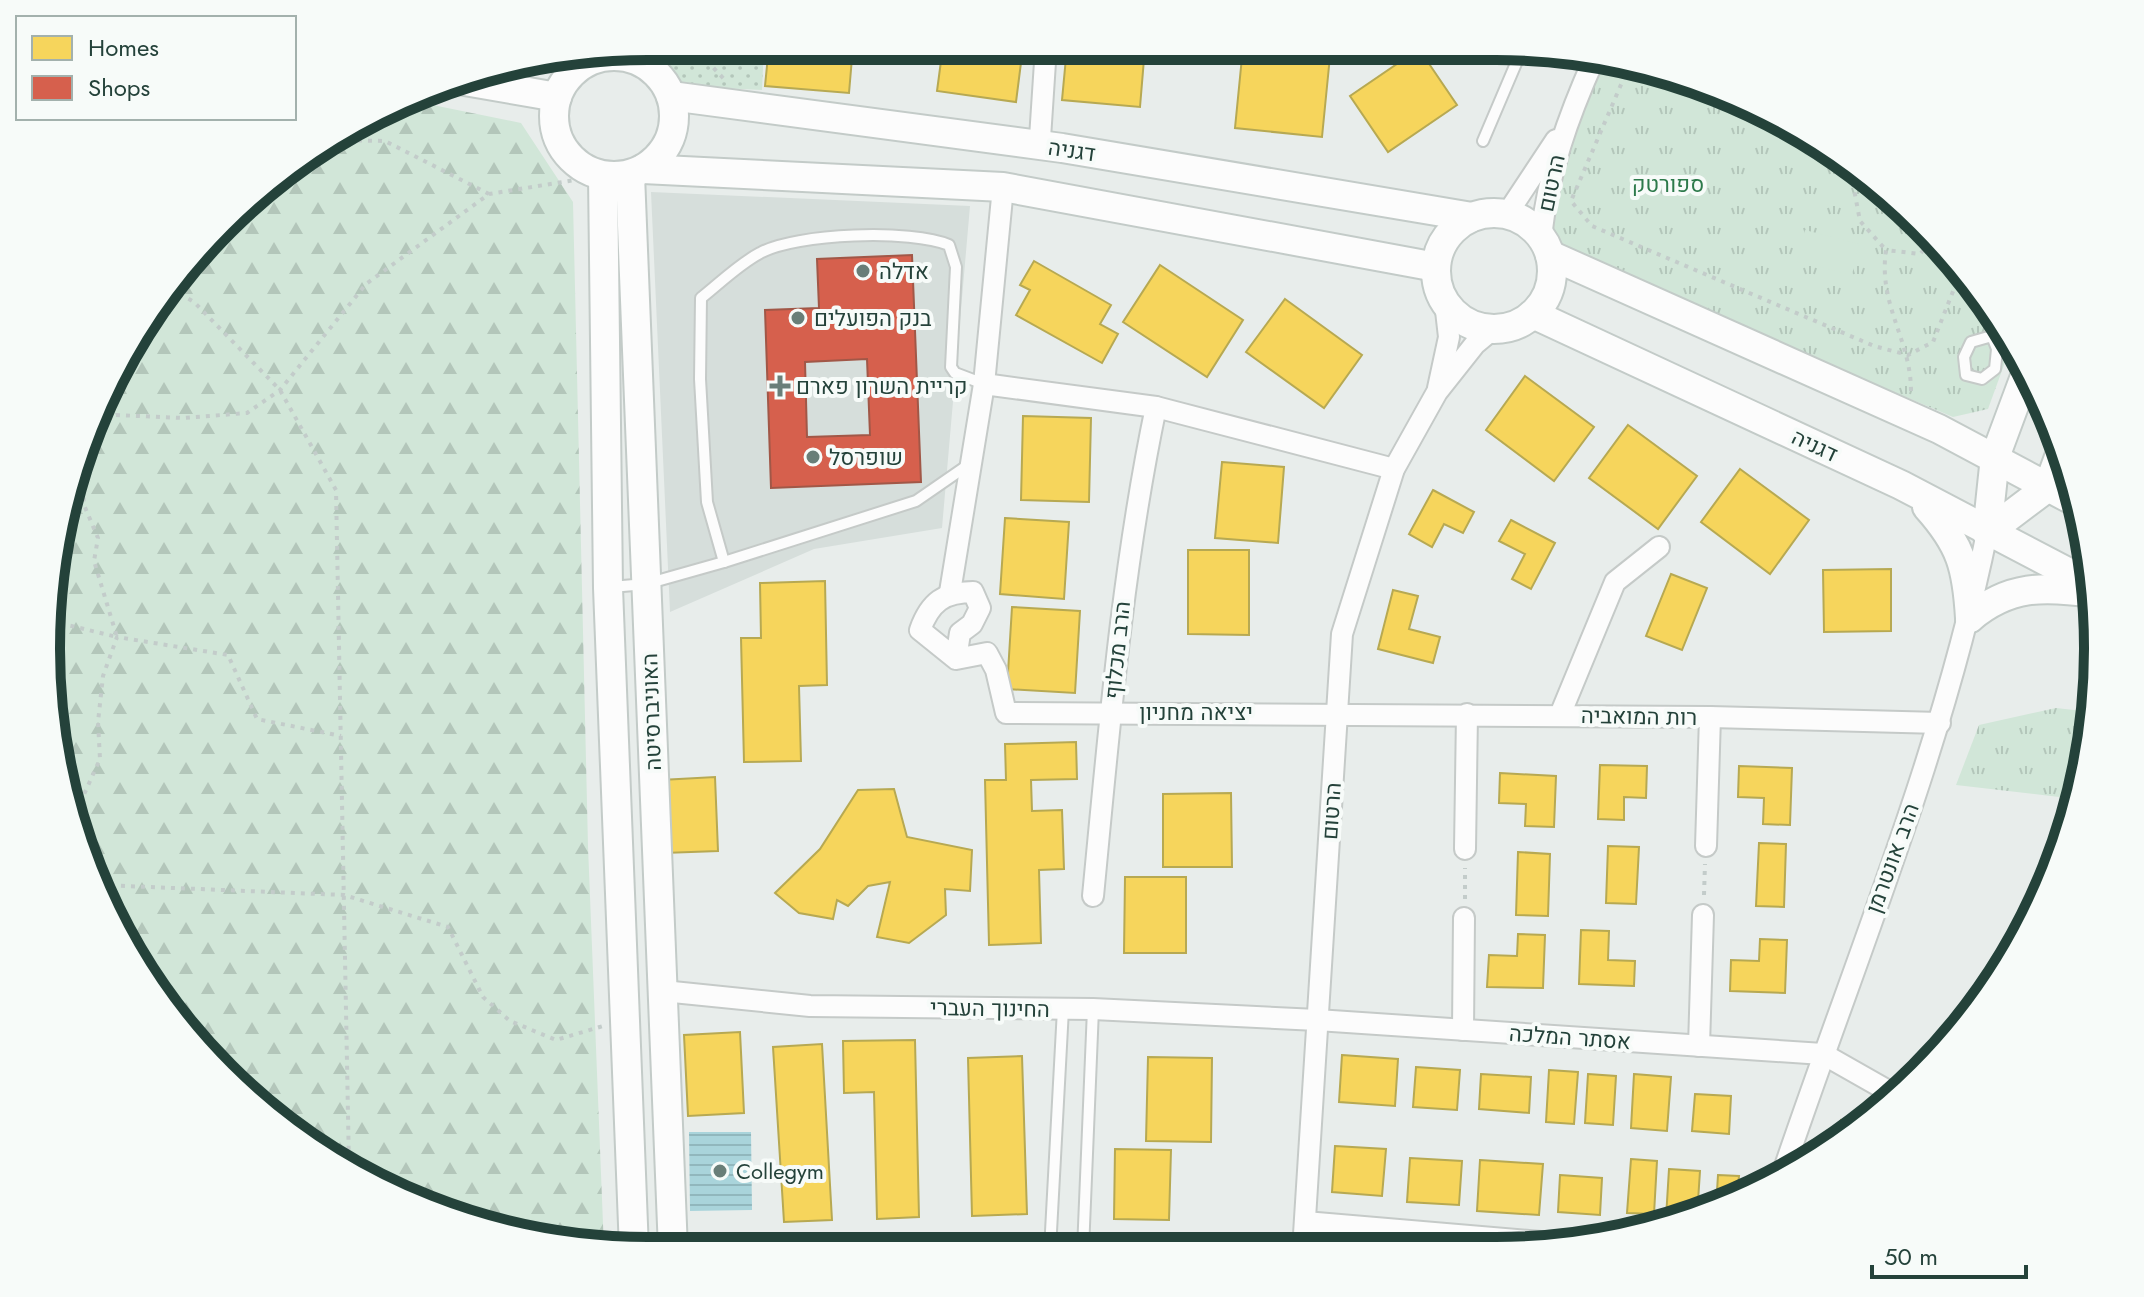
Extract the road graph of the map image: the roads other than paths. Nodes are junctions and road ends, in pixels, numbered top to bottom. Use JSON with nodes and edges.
{"nodes":[{"id":1,"x":636,"y":60,"type":"edge"},
{"id":2,"x":1045,"y":60,"type":"edge"},
{"id":3,"x":1517,"y":61,"type":"edge"},
{"id":4,"x":579,"y":64,"type":"edge"},
{"id":5,"x":1589,"y":68,"type":"edge"},
{"id":6,"x":482,"y":84,"type":"edge"},
{"id":7,"x":671,"y":96,"type":"junction"},
{"id":8,"x":557,"y":97,"type":"junction"},
{"id":9,"x":1562,"y":130,"type":"junction"},
{"id":10,"x":1040,"y":138,"type":"dead end"},
{"id":11,"x":1483,"y":141,"type":"dead end"},
{"id":12,"x":625,"y":173,"type":"junction"},
{"id":13,"x":1003,"y":187,"type":"junction"},
{"id":14,"x":1507,"y":214,"type":"junction"},
{"id":15,"x":1472,"y":217,"type":"junction"},
{"id":16,"x":1545,"y":246,"type":"junction"},
{"id":17,"x":1436,"y":267,"type":"junction"},
{"id":18,"x":1445,"y":302,"type":"junction"},
{"id":19,"x":1533,"y":314,"type":"junction"},
{"id":20,"x":1493,"y":329,"type":"junction"},
{"id":21,"x":984,"y":384,"type":"junction"},
{"id":22,"x":2022,"y":386,"type":"edge"},
{"id":23,"x":1437,"y":392,"type":"junction"},
{"id":24,"x":2015,"y":404,"type":"junction"},
{"id":25,"x":1156,"y":407,"type":"junction"},
{"id":26,"x":1939,"y":429,"type":"junction"},
{"id":27,"x":1995,"y":457,"type":"junction"},
{"id":28,"x":972,"y":462,"type":"junction"},
{"id":29,"x":2055,"y":467,"type":"edge"},
{"id":30,"x":1394,"y":469,"type":"junction"},
{"id":31,"x":1901,"y":485,"type":"junction"},
{"id":32,"x":2048,"y":487,"type":"junction"},
{"id":33,"x":2064,"y":495,"type":"edge"},
{"id":34,"x":1987,"y":533,"type":"junction"},
{"id":35,"x":1659,"y":547,"type":"dead end"},
{"id":36,"x":724,"y":562,"type":"junction"},
{"id":37,"x":2080,"y":579,"type":"edge"},
{"id":38,"x":646,"y":584,"type":"junction"},
{"id":39,"x":608,"y":588,"type":"junction"},
{"id":40,"x":2081,"y":591,"type":"edge"},
{"id":41,"x":950,"y":592,"type":"junction"},
{"id":42,"x":1970,"y":618,"type":"junction"},
{"id":43,"x":956,"y":659,"type":"junction"},
{"id":44,"x":1111,"y":712,"type":"junction"},
{"id":45,"x":1337,"y":713,"type":"junction"},
{"id":46,"x":1467,"y":714,"type":"junction"},
{"id":47,"x":1560,"y":715,"type":"junction"},
{"id":48,"x":1710,"y":717,"type":"junction"},
{"id":49,"x":1940,"y":723,"type":"junction"},
{"id":50,"x":1706,"y":846,"type":"road end"},
{"id":51,"x":1465,"y":849,"type":"road end"},
{"id":52,"x":1093,"y":896,"type":"dead end"},
{"id":53,"x":1703,"y":915,"type":"road end"},
{"id":54,"x":1464,"y":918,"type":"road end"},
{"id":55,"x":663,"y":991,"type":"junction"},
{"id":56,"x":1063,"y":1009,"type":"junction"},
{"id":57,"x":1093,"y":1009,"type":"junction"},
{"id":58,"x":1317,"y":1020,"type":"junction"},
{"id":59,"x":1463,"y":1030,"type":"junction"},
{"id":60,"x":1699,"y":1046,"type":"junction"},
{"id":61,"x":1823,"y":1054,"type":"junction"},
{"id":62,"x":1886,"y":1090,"type":"edge"},
{"id":63,"x":1787,"y":1159,"type":"edge"},
{"id":64,"x":1305,"y":1222,"type":"junction"},
{"id":65,"x":633,"y":1237,"type":"edge"},
{"id":66,"x":672,"y":1237,"type":"edge"},
{"id":67,"x":1051,"y":1237,"type":"edge"},
{"id":68,"x":1084,"y":1237,"type":"edge"},
{"id":69,"x":1304,"y":1237,"type":"edge"},
{"id":70,"x":1482,"y":1237,"type":"edge"}],
"edges":[{"from":1,"to":7,"type":"street"},
{"from":2,"to":10,"type":"street"},
{"from":3,"to":11,"type":"lane"},
{"from":4,"to":8,"type":"street"},
{"from":5,"to":9,"type":"street","name":"הרטום"},
{"from":6,"to":8,"type":"street"},
{"from":7,"to":12,"type":"street"},
{"from":7,"to":15,"type":"street","name":"דגניה"},
{"from":8,"to":12,"type":"street"},
{"from":9,"to":14,"type":"street","name":"הרטום"},
{"from":9,"to":16,"type":"street","name":"הרטום"},
{"from":12,"to":13,"type":"street"},
{"from":12,"to":38,"type":"street","name":"האוניברסיטה"},
{"from":12,"to":39,"type":"street","name":"האוניברסיטה"},
{"from":13,"to":17,"type":"street"},
{"from":13,"to":21,"type":"street"},
{"from":14,"to":15,"type":"street"},
{"from":14,"to":16,"type":"street"},
{"from":15,"to":17,"type":"street"},
{"from":16,"to":19,"type":"street"},
{"from":16,"to":26,"type":"street"},
{"from":17,"to":18,"type":"street"},
{"from":18,"to":20,"type":"street"},
{"from":18,"to":23,"type":"street","name":"הרטום"},
{"from":19,"to":20,"type":"street"},
{"from":19,"to":31,"type":"street","name":"דגניה"},
{"from":20,"to":23,"type":"street","name":"הרטום"},
{"from":21,"to":25,"type":"street"},
{"from":21,"to":28,"type":"street"},
{"from":21,"to":36,"type":"lane"},
{"from":22,"to":24,"type":"street"},
{"from":23,"to":30,"type":"street","name":"הרטום"},
{"from":24,"to":26,"type":"street"},
{"from":24,"to":27,"type":"street"},
{"from":25,"to":30,"type":"street"},
{"from":25,"to":44,"type":"street","name":"הרב מכלוף"},
{"from":26,"to":27,"type":"street"},
{"from":27,"to":32,"type":"street"},
{"from":27,"to":34,"type":"street"},
{"from":28,"to":36,"type":"lane"},
{"from":28,"to":41,"type":"street"},
{"from":29,"to":32,"type":"street"},
{"from":30,"to":45,"type":"street","name":"הרטום"},
{"from":31,"to":34,"type":"street","name":"דגניה"},
{"from":31,"to":42,"type":"street"},
{"from":32,"to":33,"type":"street"},
{"from":32,"to":34,"type":"street"},
{"from":34,"to":37,"type":"street","name":"דגניה"},
{"from":34,"to":42,"type":"street","name":"הרב אונטרמן"},
{"from":35,"to":47,"type":"street"},
{"from":36,"to":38,"type":"lane"},
{"from":38,"to":39,"type":"lane"},
{"from":38,"to":55,"type":"street","name":"האוניברסיטה"},
{"from":39,"to":65,"type":"street","name":"האוניברסיטה"},
{"from":40,"to":42,"type":"street"},
{"from":41,"to":43,"type":"street"},
{"from":41,"to":43,"type":"street"},
{"from":42,"to":49,"type":"street","name":"הרב אונטרמן"},
{"from":43,"to":44,"type":"street","name":"יציאה מחניון"},
{"from":44,"to":45,"type":"street","name":"יציאה מחניון"},
{"from":44,"to":52,"type":"street","name":"הרב מכלוף"},
{"from":45,"to":46,"type":"street","name":"רות המואביה"},
{"from":45,"to":58,"type":"street","name":"הרטום"},
{"from":46,"to":47,"type":"street","name":"רות המואביה"},
{"from":46,"to":51,"type":"street"},
{"from":47,"to":48,"type":"street","name":"רות המואביה"},
{"from":48,"to":49,"type":"street","name":"רות המואביה"},
{"from":48,"to":50,"type":"street"},
{"from":49,"to":61,"type":"street","name":"הרב אונטרמן"},
{"from":53,"to":60,"type":"street"},
{"from":54,"to":59,"type":"street"},
{"from":55,"to":56,"type":"street","name":"החינוך העברי"},
{"from":55,"to":66,"type":"street","name":"האוניברסיטה"},
{"from":56,"to":57,"type":"street","name":"החינוך העברי"},
{"from":56,"to":67,"type":"lane"},
{"from":57,"to":58,"type":"street","name":"החינוך העברי"},
{"from":57,"to":68,"type":"lane"},
{"from":58,"to":59,"type":"street","name":"אסתר המלכה"},
{"from":58,"to":64,"type":"street","name":"הרטום"},
{"from":59,"to":60,"type":"street","name":"אסתר המלכה"},
{"from":60,"to":61,"type":"street","name":"אסתר המלכה"},
{"from":61,"to":62,"type":"street"},
{"from":61,"to":63,"type":"street","name":"הרב אונטרמן"},
{"from":64,"to":69,"type":"street","name":"הרטום"},
{"from":64,"to":70,"type":"street"}]}
